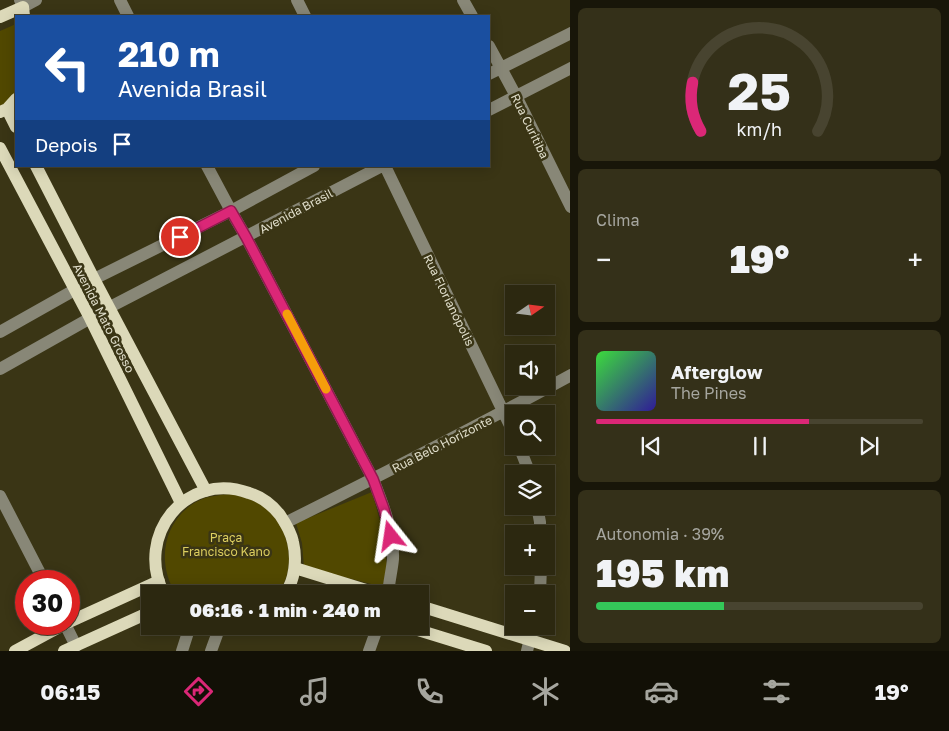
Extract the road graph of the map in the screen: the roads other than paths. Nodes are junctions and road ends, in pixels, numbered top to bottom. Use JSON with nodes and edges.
{"nodes":[{"id":1,"x":36,"y":0,"type":"edge"},
{"id":2,"x":120,"y":0,"type":"edge"},
{"id":3,"x":297,"y":0,"type":"edge"},
{"id":4,"x":463,"y":0,"type":"edge"},
{"id":5,"x":22,"y":8,"type":"edge"},
{"id":6,"x":128,"y":15,"type":"edge"},
{"id":7,"x":304,"y":15,"type":"edge"},
{"id":8,"x":471,"y":15,"type":"edge"},
{"id":9,"x":0,"y":17,"type":"edge"},
{"id":10,"x":570,"y":33,"type":"edge"},
{"id":11,"x":490,"y":48,"type":"edge"},
{"id":12,"x":501,"y":68,"type":"junction"},
{"id":13,"x":570,"y":68,"type":"edge"},
{"id":14,"x":490,"y":74,"type":"edge"},
{"id":15,"x":516,"y":96,"type":"junction"},
{"id":16,"x":15,"y":100,"type":"edge"},
{"id":17,"x":490,"y":109,"type":"edge"},
{"id":18,"x":3,"y":111,"type":"edge"},
{"id":19,"x":15,"y":126,"type":"edge"},
{"id":20,"x":0,"y":148,"type":"edge"},
{"id":21,"x":37,"y":167,"type":"edge"},
{"id":22,"x":208,"y":167,"type":"edge"},
{"id":23,"x":312,"y":167,"type":"edge"},
{"id":24,"x":381,"y":167,"type":"edge"},
{"id":25,"x":383,"y":167,"type":"edge"},
{"id":26,"x":570,"y":207,"type":"edge"},
{"id":27,"x":231,"y":211,"type":"junction"},
{"id":28,"x":246,"y":237,"type":"junction"},
{"id":29,"x":94,"y":279,"type":"junction"},
{"id":30,"x":74,"y":290,"type":"junction"},
{"id":31,"x":110,"y":307,"type":"junction"},
{"id":32,"x":90,"y":318,"type":"junction"},
{"id":33,"x":0,"y":332,"type":"edge"},
{"id":34,"x":0,"y":369,"type":"edge"},
{"id":35,"x":570,"y":375,"type":"edge"},
{"id":36,"x":503,"y":412,"type":"junction"},
{"id":37,"x":505,"y":416,"type":"edge"},
{"id":38,"x":373,"y":479,"type":"junction"},
{"id":39,"x":206,"y":491,"type":"junction"},
{"id":40,"x":0,"y":496,"type":"edge"},
{"id":41,"x":181,"y":503,"type":"junction"},
{"id":42,"x":285,"y":523,"type":"junction"},
{"id":43,"x":295,"y":568,"type":"junction"},
{"id":44,"x":38,"y":570,"type":"edge"},
{"id":45,"x":158,"y":581,"type":"junction"},
{"id":46,"x":160,"y":585,"type":"edge"},
{"id":47,"x":289,"y":585,"type":"edge"},
{"id":48,"x":350,"y":585,"type":"edge"},
{"id":49,"x":389,"y":585,"type":"edge"},
{"id":50,"x":429,"y":609,"type":"edge"},
{"id":51,"x":141,"y":616,"type":"edge"},
{"id":52,"x":80,"y":617,"type":"edge"},
{"id":53,"x":429,"y":633,"type":"edge"},
{"id":54,"x":45,"y":635,"type":"edge"},
{"id":55,"x":68,"y":635,"type":"edge"},
{"id":56,"x":187,"y":635,"type":"edge"},
{"id":57,"x":213,"y":635,"type":"edge"},
{"id":58,"x":375,"y":635,"type":"edge"},
{"id":59,"x":529,"y":645,"type":"edge"},
{"id":60,"x":70,"y":648,"type":"edge"},
{"id":61,"x":15,"y":651,"type":"edge"},
{"id":62,"x":182,"y":651,"type":"edge"},
{"id":63,"x":211,"y":651,"type":"edge"},
{"id":64,"x":369,"y":651,"type":"edge"},
{"id":65,"x":486,"y":651,"type":"edge"},
{"id":66,"x":565,"y":651,"type":"edge"}],
"edges":[{"from":1,"to":5,"type":"street"},
{"from":2,"to":6,"type":"street"},
{"from":3,"to":7,"type":"street"},
{"from":4,"to":8,"type":"street"},
{"from":5,"to":9,"type":"main road"},
{"from":10,"to":12,"type":"street"},
{"from":11,"to":12,"type":"street","name":"Rua Curitiba"},
{"from":12,"to":14,"type":"street"},
{"from":12,"to":15,"type":"street","name":"Rua Curitiba"},
{"from":13,"to":15,"type":"street"},
{"from":15,"to":17,"type":"street"},
{"from":15,"to":26,"type":"street","name":"Rua Curitiba"},
{"from":16,"to":18,"type":"main road"},
{"from":18,"to":19,"type":"main road"},
{"from":20,"to":30,"type":"main road","name":"Avenida Mato Grosso"},
{"from":21,"to":29,"type":"main road","name":"Avenida Mato Grosso"},
{"from":22,"to":27,"type":"street"},
{"from":23,"to":27,"type":"street"},
{"from":24,"to":28,"type":"street","name":"Avenida Brasil"},
{"from":25,"to":36,"type":"street","name":"Rua Florianópolis"},
{"from":27,"to":28,"type":"street"},
{"from":27,"to":29,"type":"street"},
{"from":28,"to":31,"type":"street","name":"Avenida Brasil"},
{"from":28,"to":38,"type":"street"},
{"from":29,"to":30,"type":"street"},
{"from":29,"to":31,"type":"main road","name":"Avenida Mato Grosso"},
{"from":30,"to":32,"type":"main road","name":"Avenida Mato Grosso"},
{"from":30,"to":33,"type":"street"},
{"from":31,"to":32,"type":"street","name":"Avenida Brasil"},
{"from":31,"to":39,"type":"main road","name":"Avenida Mato Grosso"},
{"from":32,"to":34,"type":"street","name":"Avenida Brasil"},
{"from":32,"to":41,"type":"main road","name":"Avenida Mato Grosso"},
{"from":35,"to":36,"type":"street","name":"Rua Belo Horizonte"},
{"from":36,"to":37,"type":"street","name":"Rua Florianópolis"},
{"from":36,"to":38,"type":"street","name":"Rua Belo Horizonte"},
{"from":38,"to":42,"type":"street","name":"Rua Belo Horizonte"},
{"from":38,"to":49,"type":"street"},
{"from":39,"to":41,"type":"main road"},
{"from":39,"to":42,"type":"main road"},
{"from":40,"to":44,"type":"street"},
{"from":41,"to":45,"type":"main road"},
{"from":42,"to":43,"type":"main road"},
{"from":43,"to":47,"type":"main road"},
{"from":43,"to":48,"type":"main road"},
{"from":45,"to":46,"type":"main road"},
{"from":45,"to":52,"type":"main road"},
{"from":50,"to":59,"type":"main road"},
{"from":51,"to":60,"type":"main road"},
{"from":53,"to":65,"type":"main road"},
{"from":54,"to":61,"type":"main road"},
{"from":55,"to":60,"type":"street"},
{"from":56,"to":62,"type":"street"},
{"from":57,"to":63,"type":"street"},
{"from":58,"to":64,"type":"street"},
{"from":59,"to":66,"type":"main road"}]}
